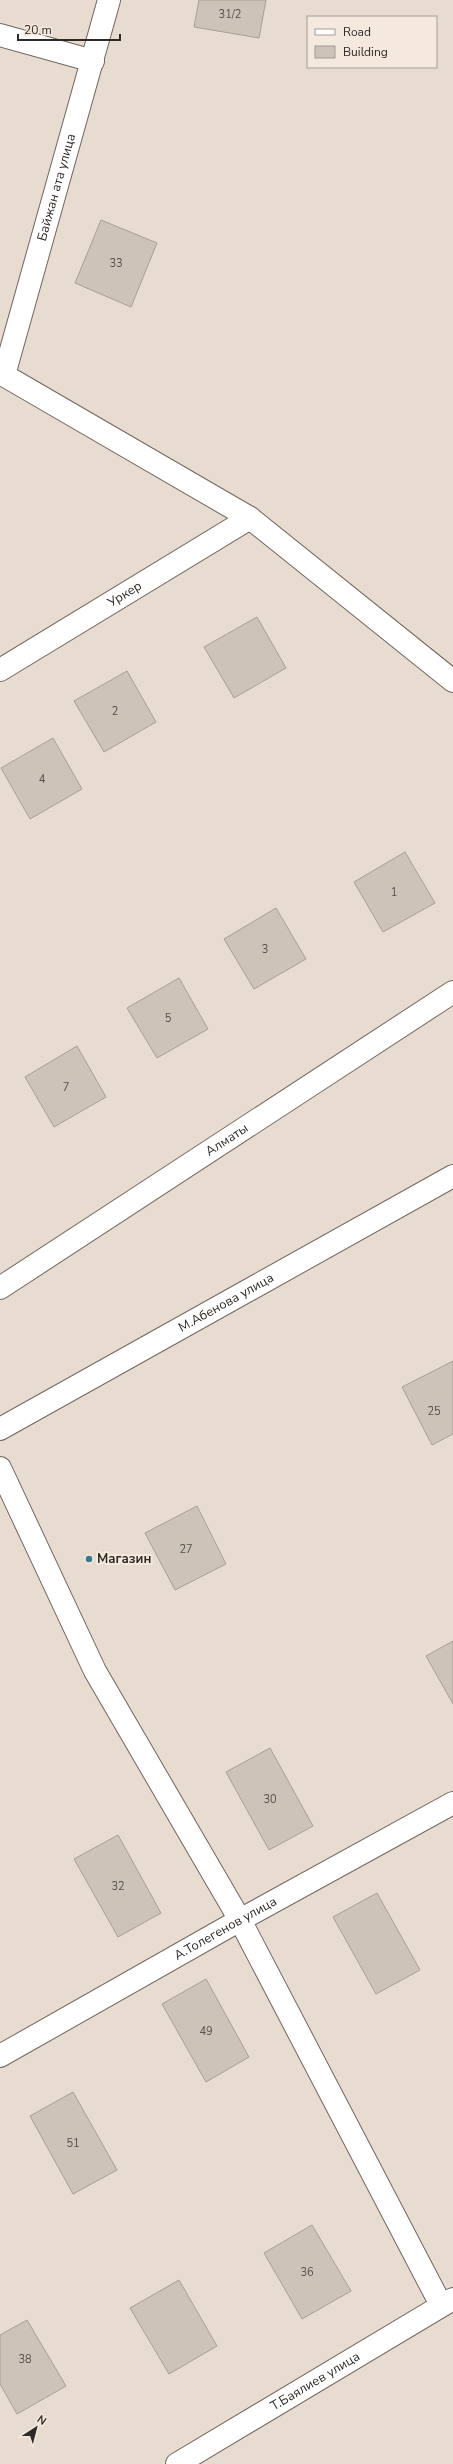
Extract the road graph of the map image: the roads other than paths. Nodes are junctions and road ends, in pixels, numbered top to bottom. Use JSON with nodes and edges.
{"nodes":[{"id":1,"x":109,"y":0,"type":"edge"},
{"id":2,"x":0,"y":35,"type":"edge"},
{"id":3,"x":93,"y":61,"type":"junction"},
{"id":4,"x":2,"y":374,"type":"edge"},
{"id":5,"x":250,"y":518,"type":"junction"},
{"id":6,"x":0,"y":670,"type":"edge"},
{"id":7,"x":453,"y":681,"type":"edge"},
{"id":8,"x":453,"y":992,"type":"edge"},
{"id":9,"x":453,"y":1176,"type":"edge"},
{"id":10,"x":0,"y":1288,"type":"edge"},
{"id":11,"x":0,"y":1429,"type":"edge"},
{"id":12,"x":0,"y":1468,"type":"edge"},
{"id":13,"x":453,"y":1803,"type":"edge"},
{"id":14,"x":240,"y":1920,"type":"junction"},
{"id":15,"x":0,"y":2056,"type":"edge"},
{"id":16,"x":447,"y":2302,"type":"edge"},
{"id":17,"x":177,"y":2464,"type":"edge"}],
"edges":[{"from":1,"to":3,"type":"street","name":"Байжан ата улица"},
{"from":2,"to":3,"type":"street"},
{"from":3,"to":4,"type":"street","name":"Байжан ата улица"},
{"from":4,"to":5,"type":"street"},
{"from":5,"to":6,"type":"street","name":"Уркер"},
{"from":5,"to":7,"type":"street"},
{"from":8,"to":10,"type":"street","name":"Алматы"},
{"from":9,"to":11,"type":"street","name":"М.Абенова улица"},
{"from":12,"to":14,"type":"street"},
{"from":13,"to":14,"type":"street","name":"А.Толегенов улица"},
{"from":14,"to":15,"type":"street","name":"А.Толегенов улица"},
{"from":14,"to":16,"type":"street"},
{"from":16,"to":17,"type":"street","name":"Т.Баялиев улица"}]}
